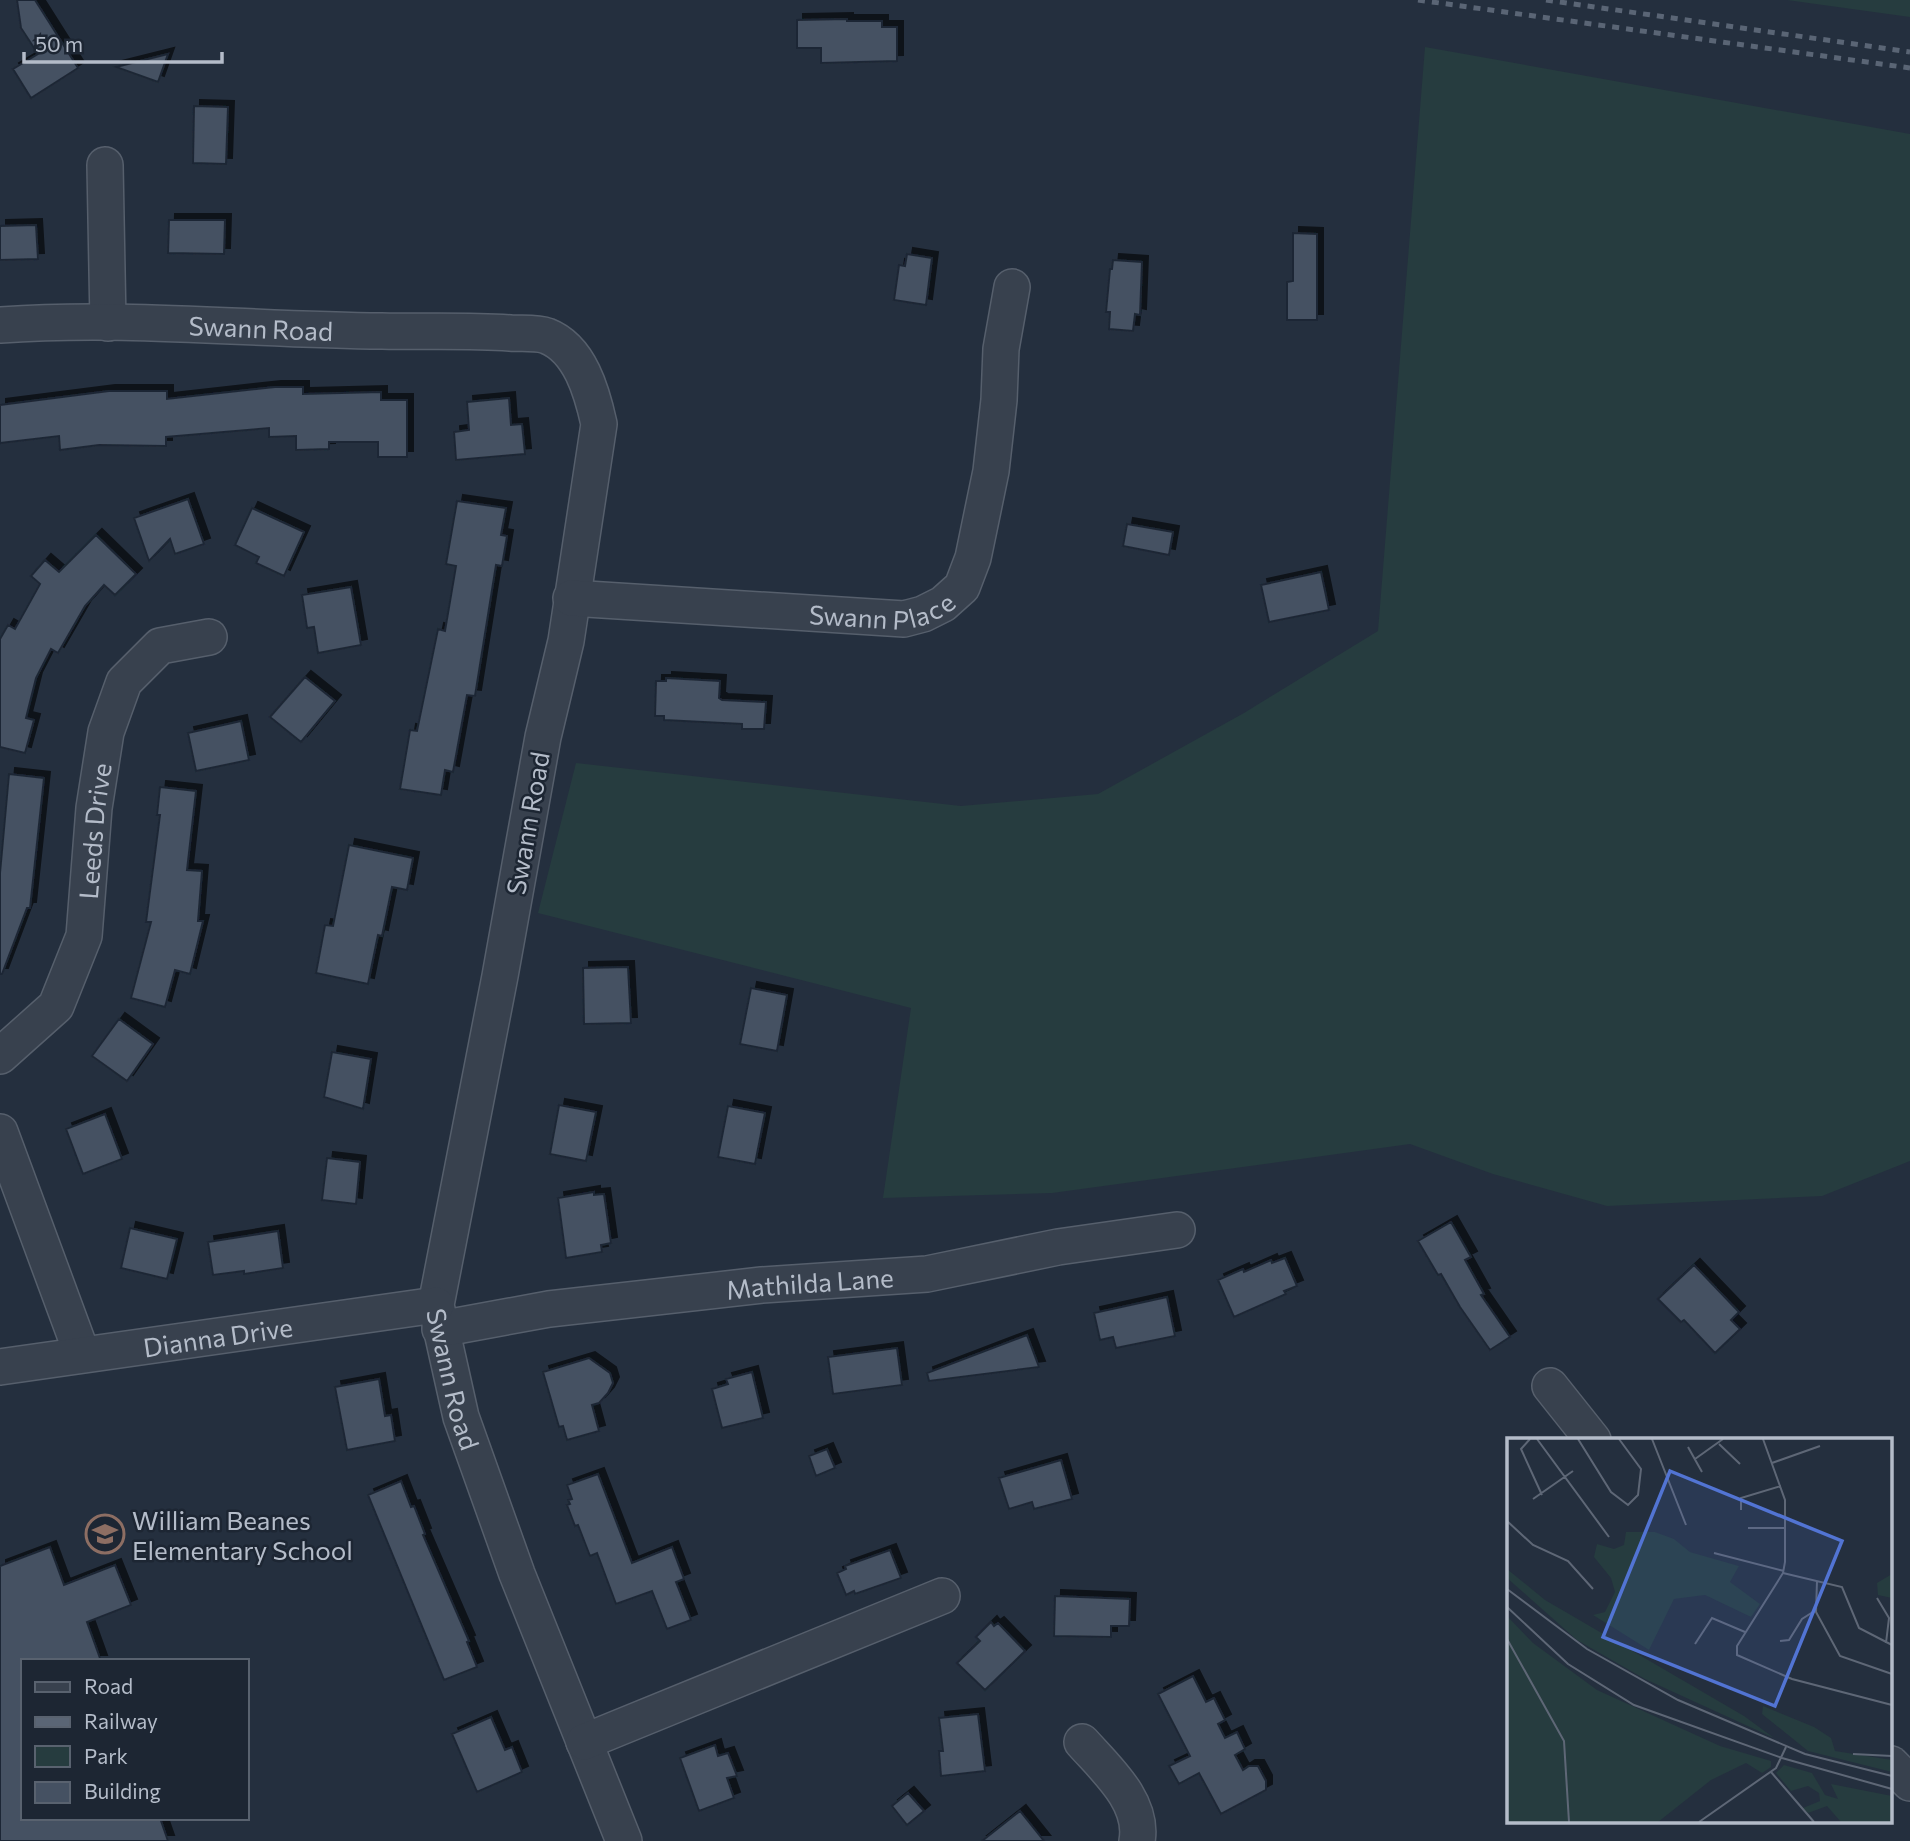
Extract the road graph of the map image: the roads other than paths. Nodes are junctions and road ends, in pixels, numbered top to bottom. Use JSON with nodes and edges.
{"nodes":[{"id":1,"x":105,"y":165,"type":"dead end"},
{"id":2,"x":1012,"y":287,"type":"dead end"},
{"id":3,"x":108,"y":323,"type":"junction"},
{"id":4,"x":0,"y":325,"type":"edge"},
{"id":5,"x":571,"y":598,"type":"junction"},
{"id":6,"x":209,"y":637,"type":"dead end"},
{"id":7,"x":0,"y":1056,"type":"edge"},
{"id":8,"x":0,"y":1132,"type":"edge"},
{"id":9,"x":1177,"y":1230,"type":"dead end"},
{"id":10,"x":438,"y":1317,"type":"junction"},
{"id":11,"x":82,"y":1354,"type":"junction"},
{"id":12,"x":0,"y":1367,"type":"edge"},
{"id":13,"x":1550,"y":1386,"type":"dead end"},
{"id":14,"x":1591,"y":1438,"type":"edge"},
{"id":15,"x":942,"y":1596,"type":"dead end"},
{"id":16,"x":584,"y":1742,"type":"junction"},
{"id":17,"x":1082,"y":1742,"type":"dead end"},
{"id":18,"x":1892,"y":1765,"type":"edge"},
{"id":19,"x":1910,"y":1783,"type":"edge"},
{"id":20,"x":624,"y":1841,"type":"edge"},
{"id":21,"x":1137,"y":1841,"type":"edge"}],
"edges":[{"from":1,"to":3,"type":"street"},
{"from":2,"to":5,"type":"street","name":"Swann Place"},
{"from":3,"to":4,"type":"street","name":"Swann Road"},
{"from":3,"to":5,"type":"street","name":"Swann Road"},
{"from":5,"to":10,"type":"street","name":"Swann Road"},
{"from":6,"to":7,"type":"street","name":"Leeds Drive"},
{"from":8,"to":11,"type":"street"},
{"from":9,"to":10,"type":"street","name":"Mathilda Lane"},
{"from":10,"to":11,"type":"street","name":"Dianna Drive"},
{"from":10,"to":16,"type":"street","name":"Swann Road"},
{"from":11,"to":12,"type":"street","name":"Dianna Drive"},
{"from":13,"to":14,"type":"street"},
{"from":15,"to":16,"type":"street"},
{"from":16,"to":20,"type":"street","name":"Swann Road"},
{"from":17,"to":21,"type":"street"},
{"from":18,"to":19,"type":"street"}]}
